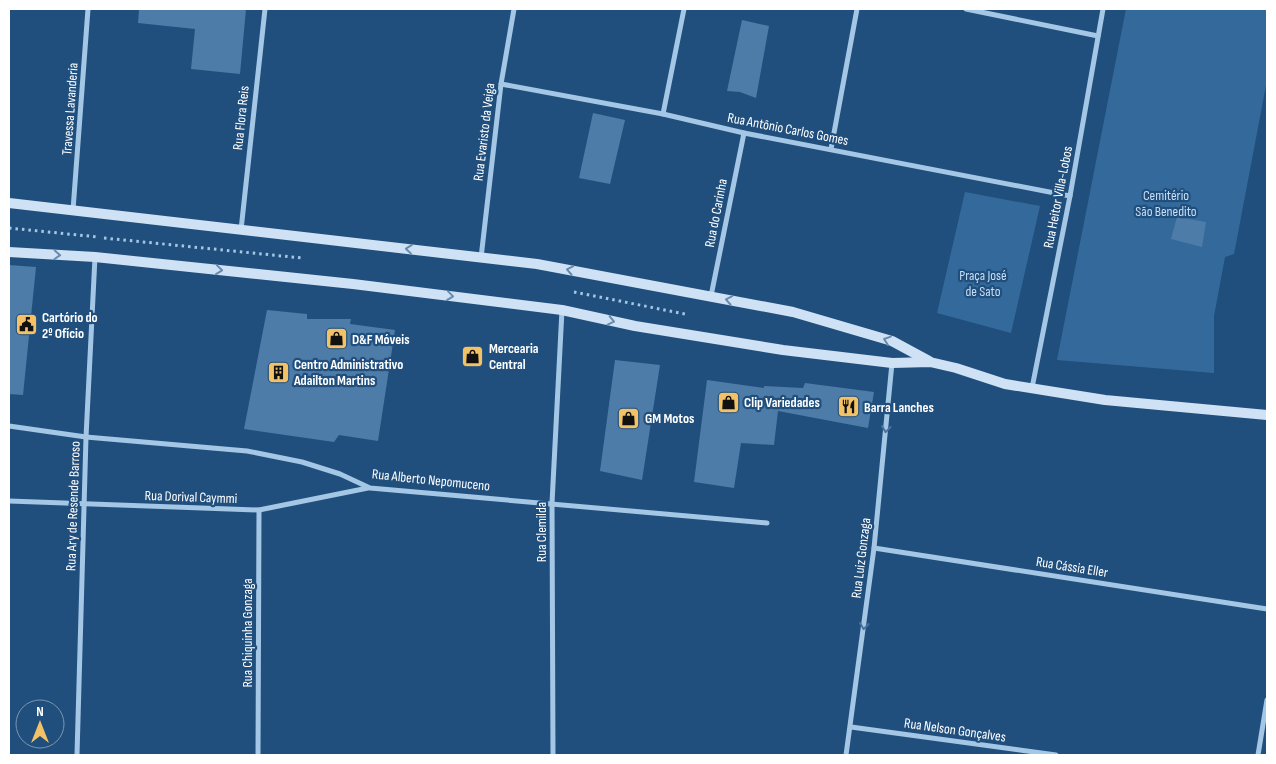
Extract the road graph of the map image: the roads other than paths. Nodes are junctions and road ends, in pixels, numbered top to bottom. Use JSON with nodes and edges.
{"nodes":[{"id":1,"x":88,"y":9,"type":"edge"},
{"id":2,"x":264,"y":9,"type":"edge"},
{"id":3,"x":514,"y":9,"type":"edge"},
{"id":4,"x":684,"y":9,"type":"edge"},
{"id":5,"x":857,"y":9,"type":"edge"},
{"id":6,"x":966,"y":9,"type":"edge"},
{"id":7,"x":1103,"y":9,"type":"edge"},
{"id":8,"x":1098,"y":36,"type":"junction"},
{"id":9,"x":501,"y":84,"type":"junction"},
{"id":10,"x":663,"y":114,"type":"junction"},
{"id":11,"x":744,"y":133,"type":"junction"},
{"id":12,"x":831,"y":150,"type":"junction"},
{"id":13,"x":1070,"y":196,"type":"junction"},
{"id":14,"x":9,"y":203,"type":"edge"},
{"id":15,"x":73,"y":211,"type":"junction"},
{"id":16,"x":241,"y":230,"type":"junction"},
{"id":17,"x":9,"y":252,"type":"edge"},
{"id":18,"x":95,"y":257,"type":"junction"},
{"id":19,"x":481,"y":258,"type":"junction"},
{"id":20,"x":711,"y":297,"type":"junction"},
{"id":21,"x":562,"y":310,"type":"junction"},
{"id":22,"x":930,"y":362,"type":"junction"},
{"id":23,"x":892,"y":363,"type":"junction"},
{"id":24,"x":1032,"y":389,"type":"junction"},
{"id":25,"x":1267,"y":415,"type":"edge"},
{"id":26,"x":9,"y":426,"type":"edge"},
{"id":27,"x":86,"y":437,"type":"junction"},
{"id":28,"x":370,"y":488,"type":"junction"},
{"id":29,"x":9,"y":501,"type":"edge"},
{"id":30,"x":552,"y":503,"type":"junction"},
{"id":31,"x":84,"y":505,"type":"junction"},
{"id":32,"x":259,"y":510,"type":"junction"},
{"id":33,"x":767,"y":523,"type":"dead end"},
{"id":34,"x":874,"y":548,"type":"junction"},
{"id":35,"x":1267,"y":609,"type":"edge"},
{"id":36,"x":1267,"y":700,"type":"edge"},
{"id":37,"x":851,"y":727,"type":"junction"},
{"id":38,"x":77,"y":755,"type":"edge"},
{"id":39,"x":258,"y":755,"type":"edge"},
{"id":40,"x":554,"y":755,"type":"edge"},
{"id":41,"x":846,"y":755,"type":"edge"},
{"id":42,"x":1056,"y":755,"type":"edge"},
{"id":43,"x":1258,"y":755,"type":"edge"}],
"edges":[{"from":1,"to":15,"type":"street","name":"Travessa Lavanderia"},
{"from":2,"to":16,"type":"street","name":"Rua Flora Reis"},
{"from":3,"to":9,"type":"street","name":"Rua Evaristo da Veiga"},
{"from":4,"to":10,"type":"street"},
{"from":5,"to":12,"type":"street"},
{"from":6,"to":8,"type":"street"},
{"from":7,"to":8,"type":"street","name":"Rua Heitor Villa-Lobos"},
{"from":8,"to":13,"type":"street","name":"Rua Heitor Villa-Lobos"},
{"from":9,"to":10,"type":"street","name":"Rua Antônio Carlos Gomes"},
{"from":9,"to":19,"type":"street","name":"Rua Evaristo da Veiga"},
{"from":10,"to":11,"type":"street","name":"Rua Antônio Carlos Gomes"},
{"from":11,"to":12,"type":"street","name":"Rua Antônio Carlos Gomes"},
{"from":11,"to":20,"type":"street","name":"Rua do Carinha"},
{"from":12,"to":13,"type":"street","name":"Rua Antônio Carlos Gomes"},
{"from":13,"to":24,"type":"street","name":"Rua Heitor Villa-Lobos"},
{"from":14,"to":15,"type":"street"},
{"from":15,"to":16,"type":"street"},
{"from":19,"to":16,"type":"street","one_way":true},
{"from":17,"to":18,"type":"street","one_way":true},
{"from":18,"to":21,"type":"street","one_way":true},
{"from":18,"to":27,"type":"street","name":"Rua Ary de Resende Barroso"},
{"from":20,"to":19,"type":"street","one_way":true},
{"from":22,"to":20,"type":"street","one_way":true},
{"from":21,"to":23,"type":"street","one_way":true},
{"from":21,"to":30,"type":"street","name":"Rua Clemilda"},
{"from":22,"to":23,"type":"street"},
{"from":22,"to":24,"type":"street"},
{"from":23,"to":34,"type":"street","name":"Rua Luiz Gonzaga","one_way":true},
{"from":24,"to":25,"type":"street"},
{"from":26,"to":27,"type":"street","name":"Rua Alberto Nepomuceno"},
{"from":27,"to":28,"type":"street","name":"Rua Alberto Nepomuceno"},
{"from":27,"to":31,"type":"street","name":"Rua Ary de Resende Barroso"},
{"from":28,"to":30,"type":"street","name":"Rua Alberto Nepomuceno"},
{"from":28,"to":32,"type":"street","name":"Rua Dorival Caymmi"},
{"from":29,"to":31,"type":"street","name":"Rua Dorival Caymmi"},
{"from":30,"to":33,"type":"street","name":"Rua Alberto Nepomuceno"},
{"from":30,"to":40,"type":"street","name":"Rua Clemilda"},
{"from":31,"to":32,"type":"street","name":"Rua Dorival Caymmi"},
{"from":31,"to":38,"type":"street","name":"Rua Ary de Resende Barroso"},
{"from":32,"to":39,"type":"street","name":"Rua Chiquinha Gonzaga"},
{"from":34,"to":35,"type":"street","name":"Rua Cássia Eller"},
{"from":34,"to":37,"type":"street","name":"Rua Luiz Gonzaga","one_way":true},
{"from":36,"to":43,"type":"street"},
{"from":37,"to":41,"type":"street","name":"Rua Luiz Gonzaga"},
{"from":37,"to":42,"type":"street","name":"Rua Nelson Gonçalves"}]}
